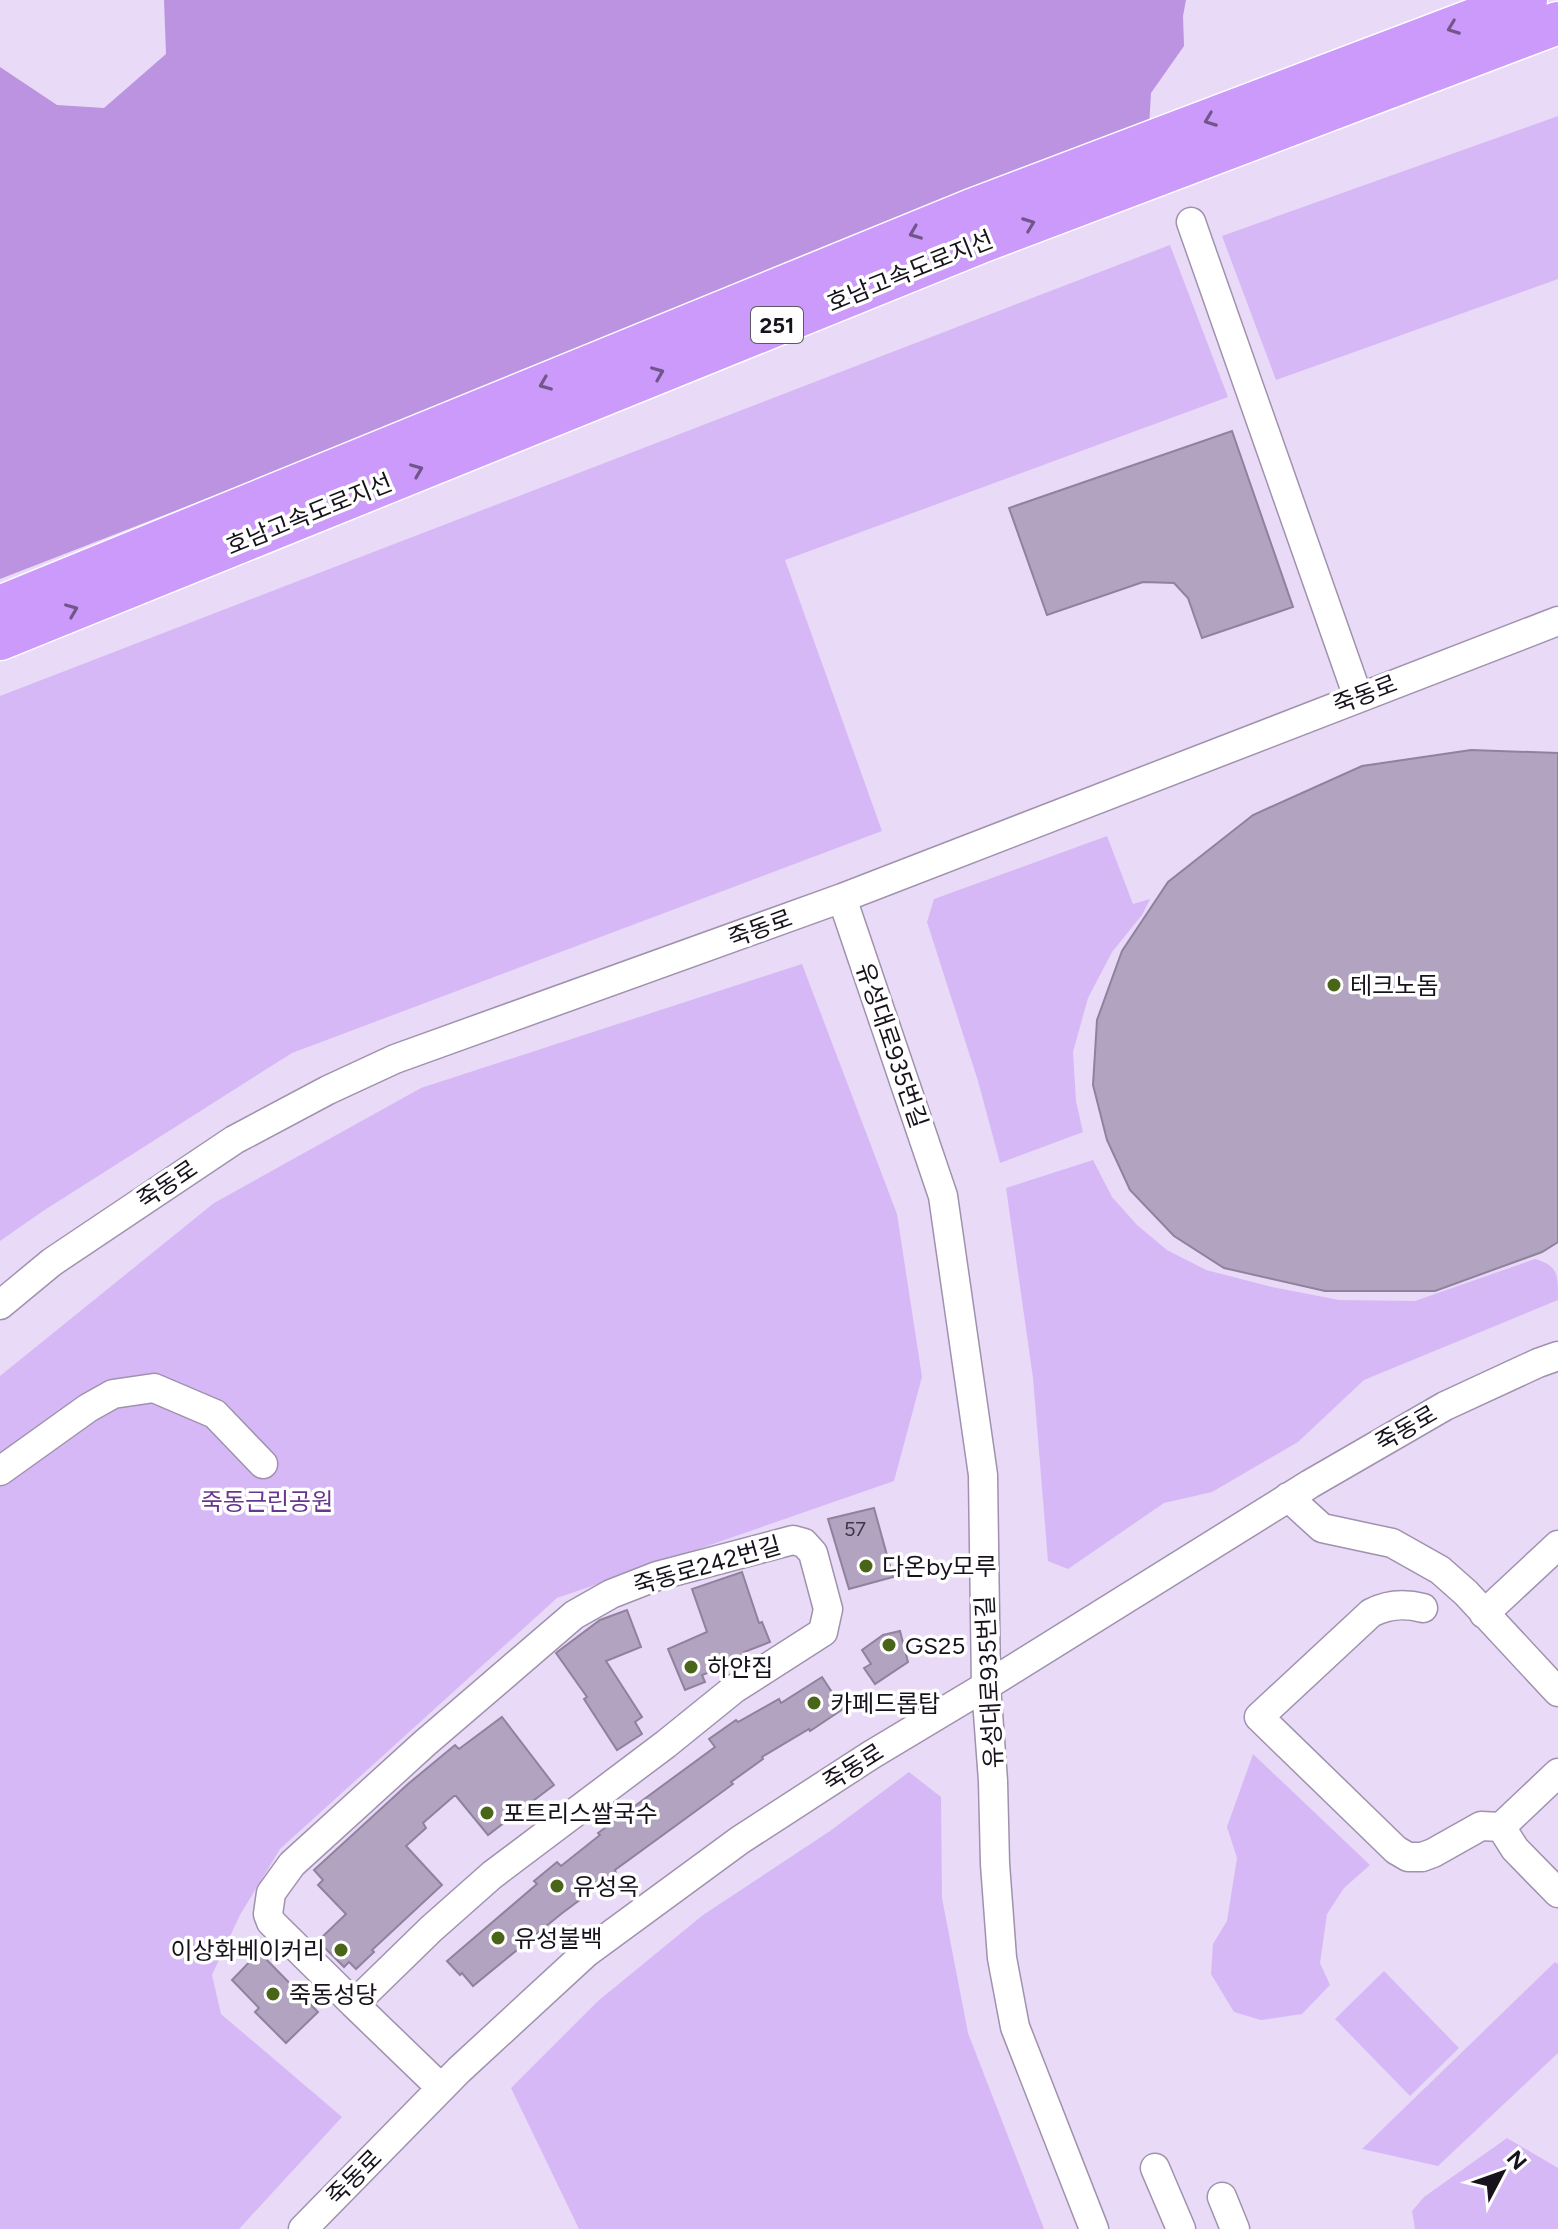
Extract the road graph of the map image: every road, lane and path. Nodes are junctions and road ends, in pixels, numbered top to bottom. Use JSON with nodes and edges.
{"nodes":[{"id":1,"x":1526,"y":0,"type":"edge"},
{"id":2,"x":1558,"y":23,"type":"edge"},
{"id":3,"x":1191,"y":222,"type":"dead end"},
{"id":4,"x":0,"y":607,"type":"edge"},
{"id":5,"x":1558,"y":621,"type":"edge"},
{"id":6,"x":0,"y":639,"type":"edge"},
{"id":7,"x":1358,"y":697,"type":"junction"},
{"id":8,"x":842,"y":898,"type":"junction"},
{"id":9,"x":0,"y":1305,"type":"edge"},
{"id":10,"x":1558,"y":1356,"type":"edge"},
{"id":11,"x":263,"y":1464,"type":"dead end"},
{"id":12,"x":0,"y":1471,"type":"edge"},
{"id":13,"x":1288,"y":1497,"type":"junction"},
{"id":14,"x":1558,"y":1545,"type":"edge"},
{"id":15,"x":1423,"y":1608,"type":"dead end"},
{"id":16,"x":1484,"y":1614,"type":"junction"},
{"id":17,"x":986,"y":1686,"type":"junction"},
{"id":18,"x":1558,"y":1692,"type":"edge"},
{"id":19,"x":1558,"y":1773,"type":"edge"},
{"id":20,"x":1501,"y":1827,"type":"junction"},
{"id":21,"x":1558,"y":1893,"type":"edge"},
{"id":22,"x":354,"y":2004,"type":"junction"},
{"id":23,"x":441,"y":2088,"type":"junction"},
{"id":24,"x":1155,"y":2168,"type":"dead end"},
{"id":25,"x":1222,"y":2197,"type":"dead end"},
{"id":26,"x":303,"y":2229,"type":"edge"},
{"id":27,"x":1094,"y":2229,"type":"edge"},
{"id":28,"x":1181,"y":2229,"type":"edge"},
{"id":29,"x":1235,"y":2229,"type":"edge"}],
"edges":[{"from":1,"to":4,"type":"highway","name":"호남고속도로지선","number":"251","one_way":true},
{"from":6,"to":2,"type":"highway","name":"호남고속도로지선","number":"251","one_way":true},
{"from":3,"to":7,"type":"street"},
{"from":5,"to":7,"type":"street","name":"죽동로"},
{"from":7,"to":8,"type":"street","name":"죽동로"},
{"from":8,"to":9,"type":"street","name":"죽동로"},
{"from":8,"to":17,"type":"street","name":"유성대로935번길"},
{"from":10,"to":13,"type":"street","name":"죽동로"},
{"from":11,"to":12,"type":"street"},
{"from":13,"to":16,"type":"street"},
{"from":13,"to":17,"type":"street","name":"죽동로"},
{"from":14,"to":16,"type":"street"},
{"from":15,"to":20,"type":"street"},
{"from":16,"to":18,"type":"street"},
{"from":17,"to":23,"type":"street","name":"죽동로"},
{"from":17,"to":27,"type":"street","name":"유성대로935번길"},
{"from":19,"to":20,"type":"street"},
{"from":20,"to":21,"type":"street"},
{"from":22,"to":22,"type":"street","name":"죽동로242번길"},
{"from":22,"to":23,"type":"street","name":"죽동로242번길"},
{"from":23,"to":26,"type":"street","name":"죽동로"},
{"from":24,"to":28,"type":"street"},
{"from":25,"to":29,"type":"street"}]}
